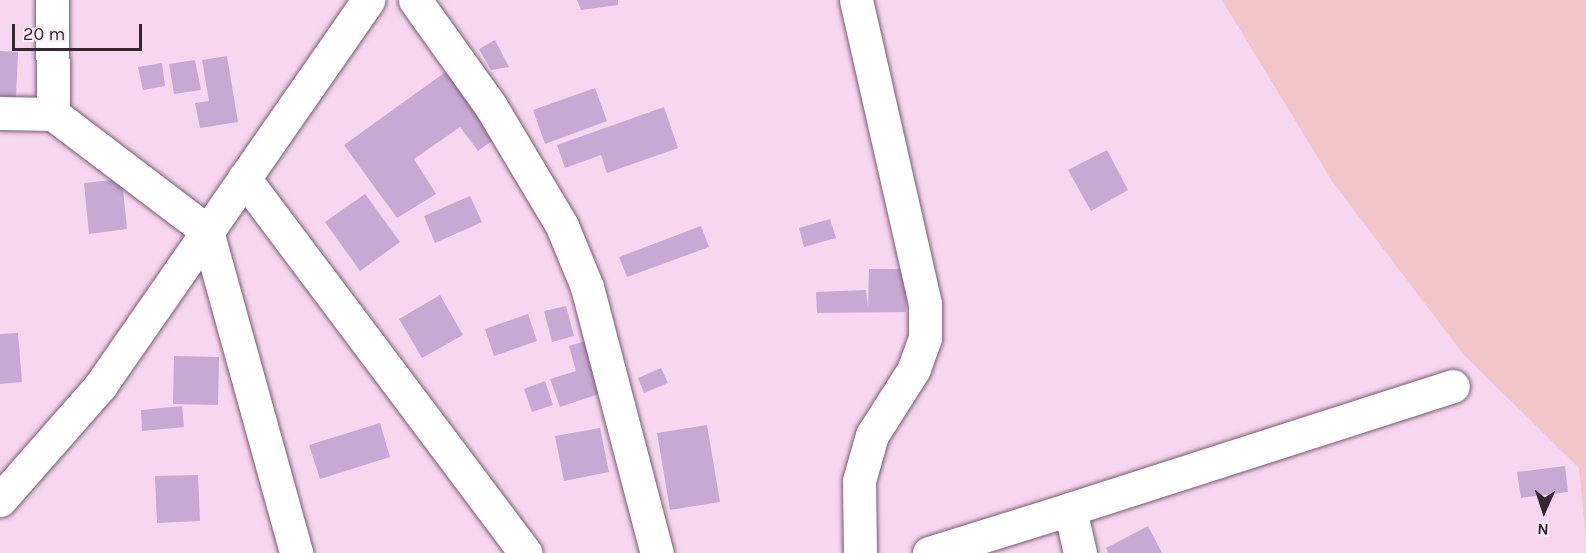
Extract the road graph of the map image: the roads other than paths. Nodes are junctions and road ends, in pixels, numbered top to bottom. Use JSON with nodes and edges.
{"nodes":[{"id":1,"x":52,"y":0,"type":"edge"},
{"id":2,"x":368,"y":0,"type":"edge"},
{"id":3,"x":415,"y":0,"type":"edge"},
{"id":4,"x":856,"y":0,"type":"edge"},
{"id":5,"x":0,"y":113,"type":"edge"},
{"id":6,"x":53,"y":114,"type":"junction"},
{"id":7,"x":244,"y":178,"type":"junction"},
{"id":8,"x":207,"y":231,"type":"junction"},
{"id":9,"x":1453,"y":386,"type":"dead end"},
{"id":10,"x":0,"y":500,"type":"edge"},
{"id":11,"x":1070,"y":509,"type":"junction"},
{"id":12,"x":296,"y":553,"type":"edge"},
{"id":13,"x":526,"y":553,"type":"edge"},
{"id":14,"x":657,"y":553,"type":"edge"},
{"id":15,"x":860,"y":553,"type":"edge"},
{"id":16,"x":929,"y":553,"type":"edge"},
{"id":17,"x":1080,"y":553,"type":"edge"}],
"edges":[{"from":1,"to":6,"type":"street"},
{"from":2,"to":7,"type":"street"},
{"from":3,"to":14,"type":"street"},
{"from":4,"to":15,"type":"street"},
{"from":5,"to":6,"type":"street"},
{"from":6,"to":8,"type":"street"},
{"from":7,"to":8,"type":"street"},
{"from":7,"to":13,"type":"street"},
{"from":8,"to":10,"type":"street"},
{"from":8,"to":12,"type":"street"},
{"from":9,"to":11,"type":"street"},
{"from":11,"to":16,"type":"street"},
{"from":11,"to":17,"type":"street"}]}
